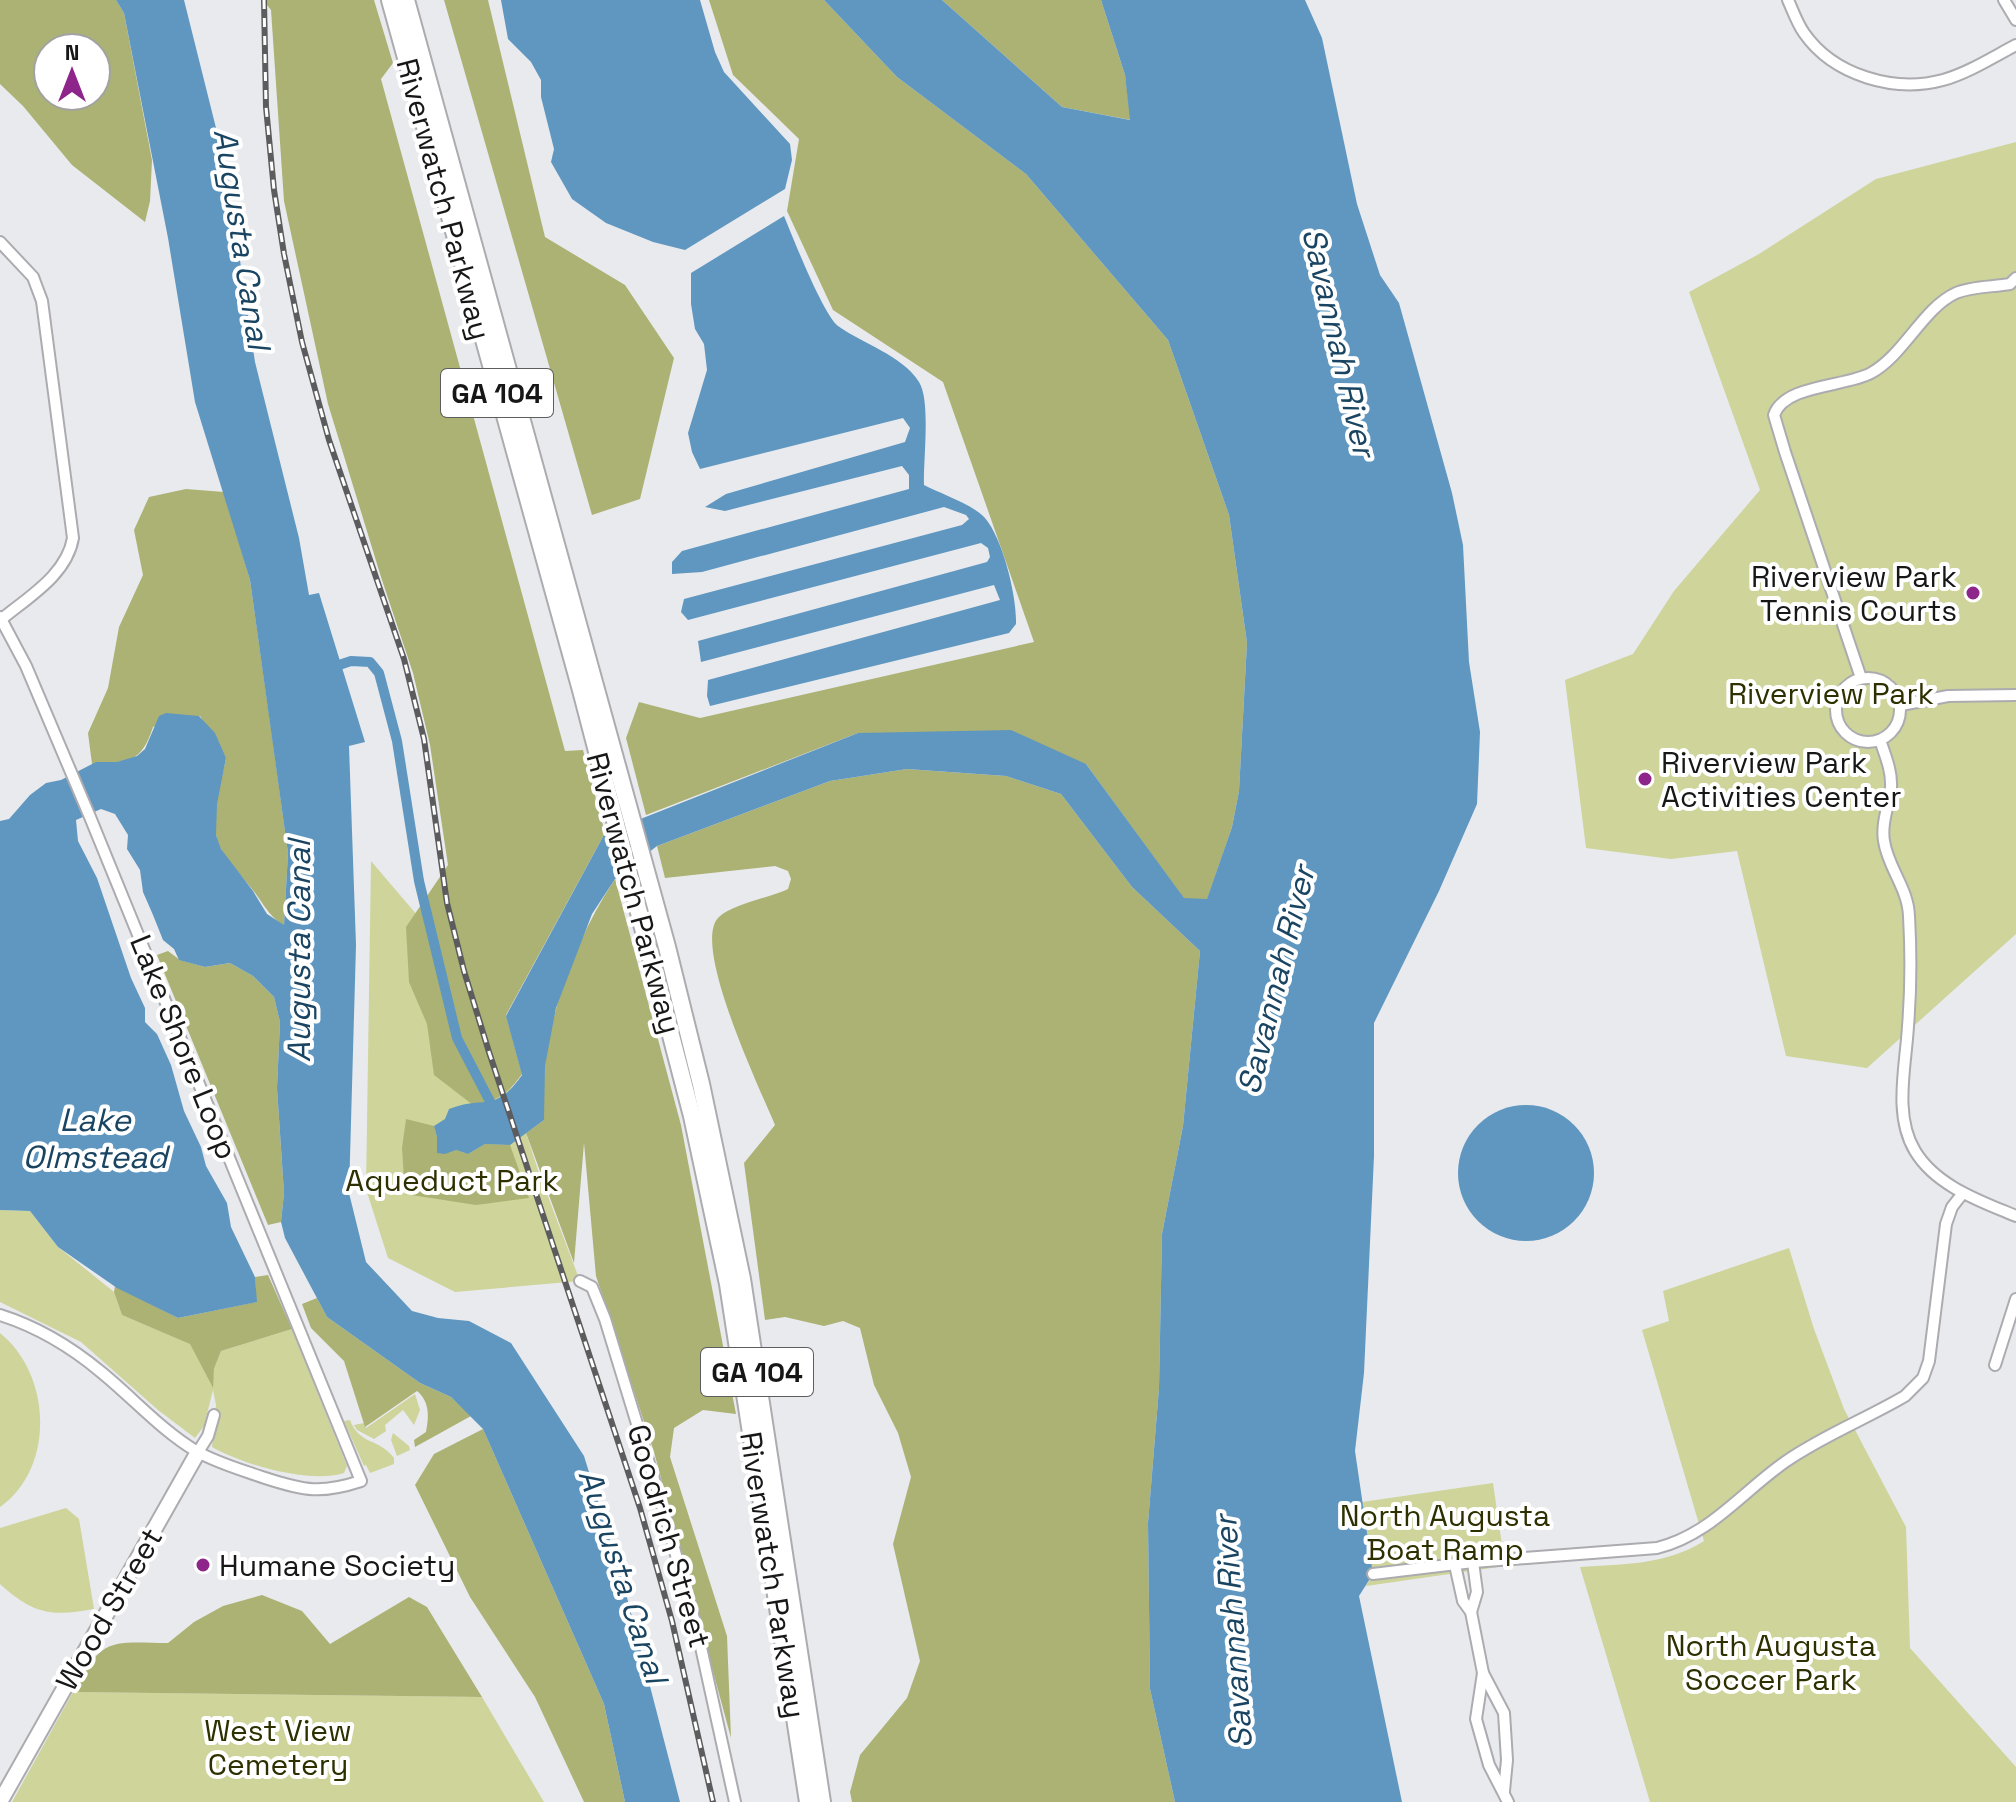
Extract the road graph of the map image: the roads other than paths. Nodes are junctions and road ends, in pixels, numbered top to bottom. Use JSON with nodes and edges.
{"nodes":[{"id":1,"x":390,"y":0,"type":"edge"},
{"id":2,"x":406,"y":0,"type":"edge"},
{"id":3,"x":1788,"y":0,"type":"edge"},
{"id":4,"x":2004,"y":0,"type":"edge"},
{"id":5,"x":2016,"y":20,"type":"edge"},
{"id":6,"x":2016,"y":45,"type":"edge"},
{"id":7,"x":0,"y":242,"type":"edge"},
{"id":8,"x":2016,"y":278,"type":"edge"},
{"id":9,"x":2,"y":618,"type":"edge"},
{"id":10,"x":1861,"y":678,"type":"junction"},
{"id":11,"x":2016,"y":695,"type":"edge"},
{"id":12,"x":1901,"y":705,"type":"junction"},
{"id":13,"x":1880,"y":740,"type":"junction"},
{"id":14,"x":1963,"y":1193,"type":"junction"},
{"id":15,"x":2016,"y":1216,"type":"edge"},
{"id":16,"x":580,"y":1281,"type":"dead end"},
{"id":17,"x":2016,"y":1299,"type":"edge"},
{"id":18,"x":0,"y":1315,"type":"edge"},
{"id":19,"x":1995,"y":1365,"type":"dead end"},
{"id":20,"x":214,"y":1415,"type":"dead end"},
{"id":21,"x":198,"y":1452,"type":"junction"},
{"id":22,"x":1473,"y":1562,"type":"junction"},
{"id":23,"x":1455,"y":1565,"type":"junction"},
{"id":24,"x":1373,"y":1574,"type":"dead end"},
{"id":25,"x":1471,"y":1612,"type":"junction"},
{"id":26,"x":1483,"y":1673,"type":"junction"},
{"id":27,"x":1506,"y":1797,"type":"edge"},
{"id":28,"x":0,"y":1802,"type":"edge"},
{"id":29,"x":735,"y":1802,"type":"edge"},
{"id":30,"x":808,"y":1802,"type":"edge"},
{"id":31,"x":822,"y":1802,"type":"edge"}],
"edges":[{"from":1,"to":30,"type":"main road","name":"Riverwatch Parkway","number":"GA 104"},
{"from":2,"to":31,"type":"main road","name":"Riverwatch Parkway","number":"GA 104"},
{"from":3,"to":6,"type":"street"},
{"from":4,"to":5,"type":"street"},
{"from":7,"to":9,"type":"street"},
{"from":8,"to":10,"type":"street"},
{"from":9,"to":21,"type":"street","name":"Lake Shore Loop"},
{"from":10,"to":12,"type":"street"},
{"from":10,"to":13,"type":"street"},
{"from":11,"to":12,"type":"street"},
{"from":12,"to":13,"type":"street"},
{"from":13,"to":14,"type":"street"},
{"from":14,"to":15,"type":"street"},
{"from":14,"to":22,"type":"street"},
{"from":16,"to":29,"type":"street","name":"Goodrich Street"},
{"from":17,"to":19,"type":"street"},
{"from":18,"to":21,"type":"street"},
{"from":20,"to":21,"type":"street","name":"Wood Street"},
{"from":21,"to":28,"type":"street","name":"Wood Street"},
{"from":22,"to":23,"type":"street"},
{"from":22,"to":25,"type":"street"},
{"from":23,"to":24,"type":"street"},
{"from":23,"to":25,"type":"street"},
{"from":25,"to":26,"type":"street"},
{"from":26,"to":27,"type":"street"},
{"from":26,"to":27,"type":"street"}]}
